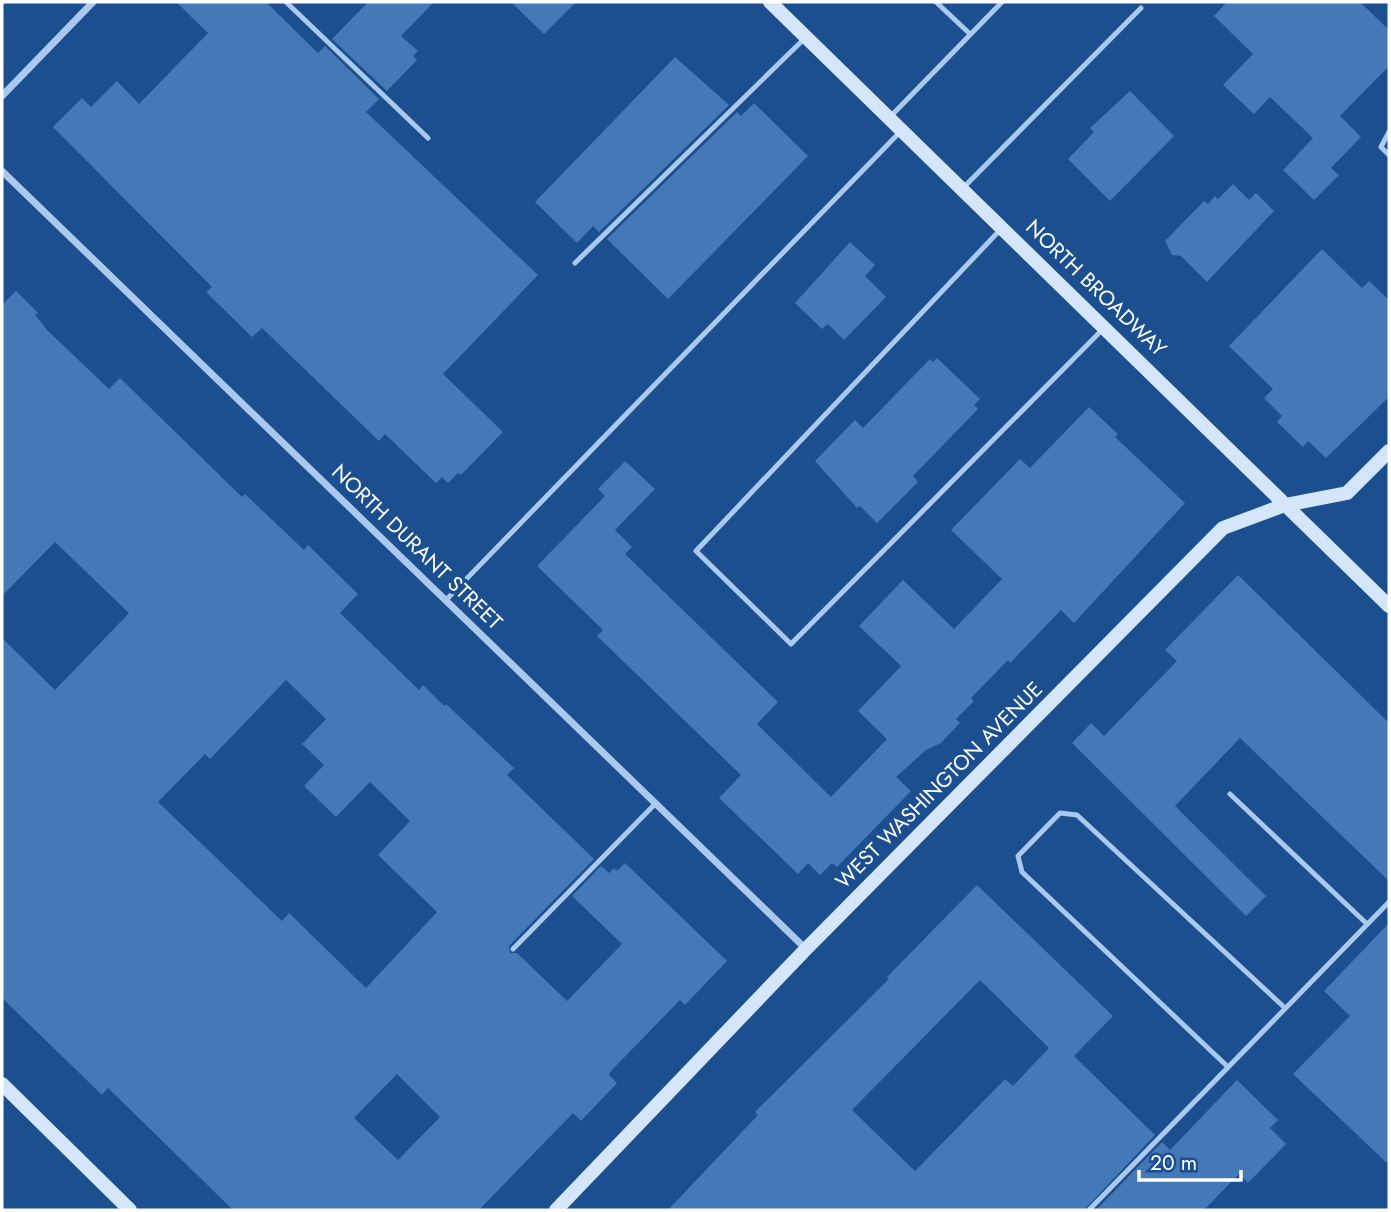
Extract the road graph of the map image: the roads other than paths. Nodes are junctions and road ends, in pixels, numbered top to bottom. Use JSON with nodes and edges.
{"nodes":[{"id":1,"x":93,"y":2,"type":"edge"},
{"id":2,"x":286,"y":2,"type":"edge"},
{"id":3,"x":770,"y":2,"type":"edge"},
{"id":4,"x":936,"y":2,"type":"edge"},
{"id":5,"x":1002,"y":2,"type":"edge"},
{"id":6,"x":1141,"y":8,"type":"dead end"},
{"id":7,"x":970,"y":34,"type":"junction"},
{"id":8,"x":806,"y":37,"type":"junction"},
{"id":9,"x":2,"y":96,"type":"edge"},
{"id":10,"x":890,"y":117,"type":"junction"},
{"id":11,"x":902,"y":130,"type":"junction"},
{"id":12,"x":1389,"y":132,"type":"edge"},
{"id":13,"x":428,"y":138,"type":"dead end"},
{"id":14,"x":1389,"y":155,"type":"edge"},
{"id":15,"x":2,"y":171,"type":"edge"},
{"id":16,"x":963,"y":188,"type":"junction"},
{"id":17,"x":1003,"y":227,"type":"junction"},
{"id":18,"x":575,"y":263,"type":"dead end"},
{"id":19,"x":1105,"y":326,"type":"junction"},
{"id":20,"x":1389,"y":451,"type":"edge"},
{"id":21,"x":1285,"y":505,"type":"junction"},
{"id":22,"x":446,"y":600,"type":"junction"},
{"id":23,"x":1389,"y":606,"type":"edge"},
{"id":24,"x":1230,"y":794,"type":"dead end"},
{"id":25,"x":656,"y":803,"type":"junction"},
{"id":26,"x":1389,"y":902,"type":"edge"},
{"id":27,"x":1367,"y":924,"type":"junction"},
{"id":28,"x":513,"y":949,"type":"dead end"},
{"id":29,"x":807,"y":949,"type":"junction"},
{"id":30,"x":1285,"y":1008,"type":"junction"},
{"id":31,"x":1228,"y":1067,"type":"junction"},
{"id":32,"x":2,"y":1084,"type":"edge"},
{"id":33,"x":130,"y":1210,"type":"edge"},
{"id":34,"x":556,"y":1210,"type":"edge"},
{"id":35,"x":1089,"y":1210,"type":"edge"}],
"edges":[{"from":1,"to":9,"type":"street"},
{"from":2,"to":13,"type":"lane"},
{"from":3,"to":8,"type":"street","name":"NORTH BROADWAY"},
{"from":4,"to":7,"type":"lane"},
{"from":5,"to":7,"type":"lane"},
{"from":6,"to":16,"type":"lane"},
{"from":7,"to":10,"type":"lane"},
{"from":8,"to":10,"type":"street","name":"NORTH BROADWAY"},
{"from":8,"to":18,"type":"lane"},
{"from":10,"to":11,"type":"street","name":"NORTH BROADWAY"},
{"from":11,"to":16,"type":"street","name":"NORTH BROADWAY"},
{"from":11,"to":22,"type":"lane"},
{"from":12,"to":14,"type":"lane"},
{"from":15,"to":22,"type":"street","name":"NORTH DURANT STREET"},
{"from":16,"to":17,"type":"street","name":"NORTH BROADWAY"},
{"from":17,"to":19,"type":"street","name":"NORTH BROADWAY"},
{"from":17,"to":19,"type":"lane"},
{"from":19,"to":21,"type":"street","name":"NORTH BROADWAY"},
{"from":20,"to":21,"type":"street","name":"WEST WASHINGTON AVENUE"},
{"from":21,"to":23,"type":"street","name":"NORTH BROADWAY"},
{"from":21,"to":29,"type":"street","name":"WEST WASHINGTON AVENUE"},
{"from":22,"to":25,"type":"street","name":"NORTH DURANT STREET"},
{"from":24,"to":27,"type":"lane"},
{"from":25,"to":28,"type":"lane"},
{"from":25,"to":29,"type":"street","name":"NORTH DURANT STREET"},
{"from":26,"to":27,"type":"lane"},
{"from":27,"to":30,"type":"lane"},
{"from":29,"to":34,"type":"street","name":"WEST WASHINGTON AVENUE"},
{"from":30,"to":31,"type":"lane"},
{"from":30,"to":31,"type":"lane"},
{"from":31,"to":35,"type":"lane"},
{"from":32,"to":33,"type":"street"}]}
